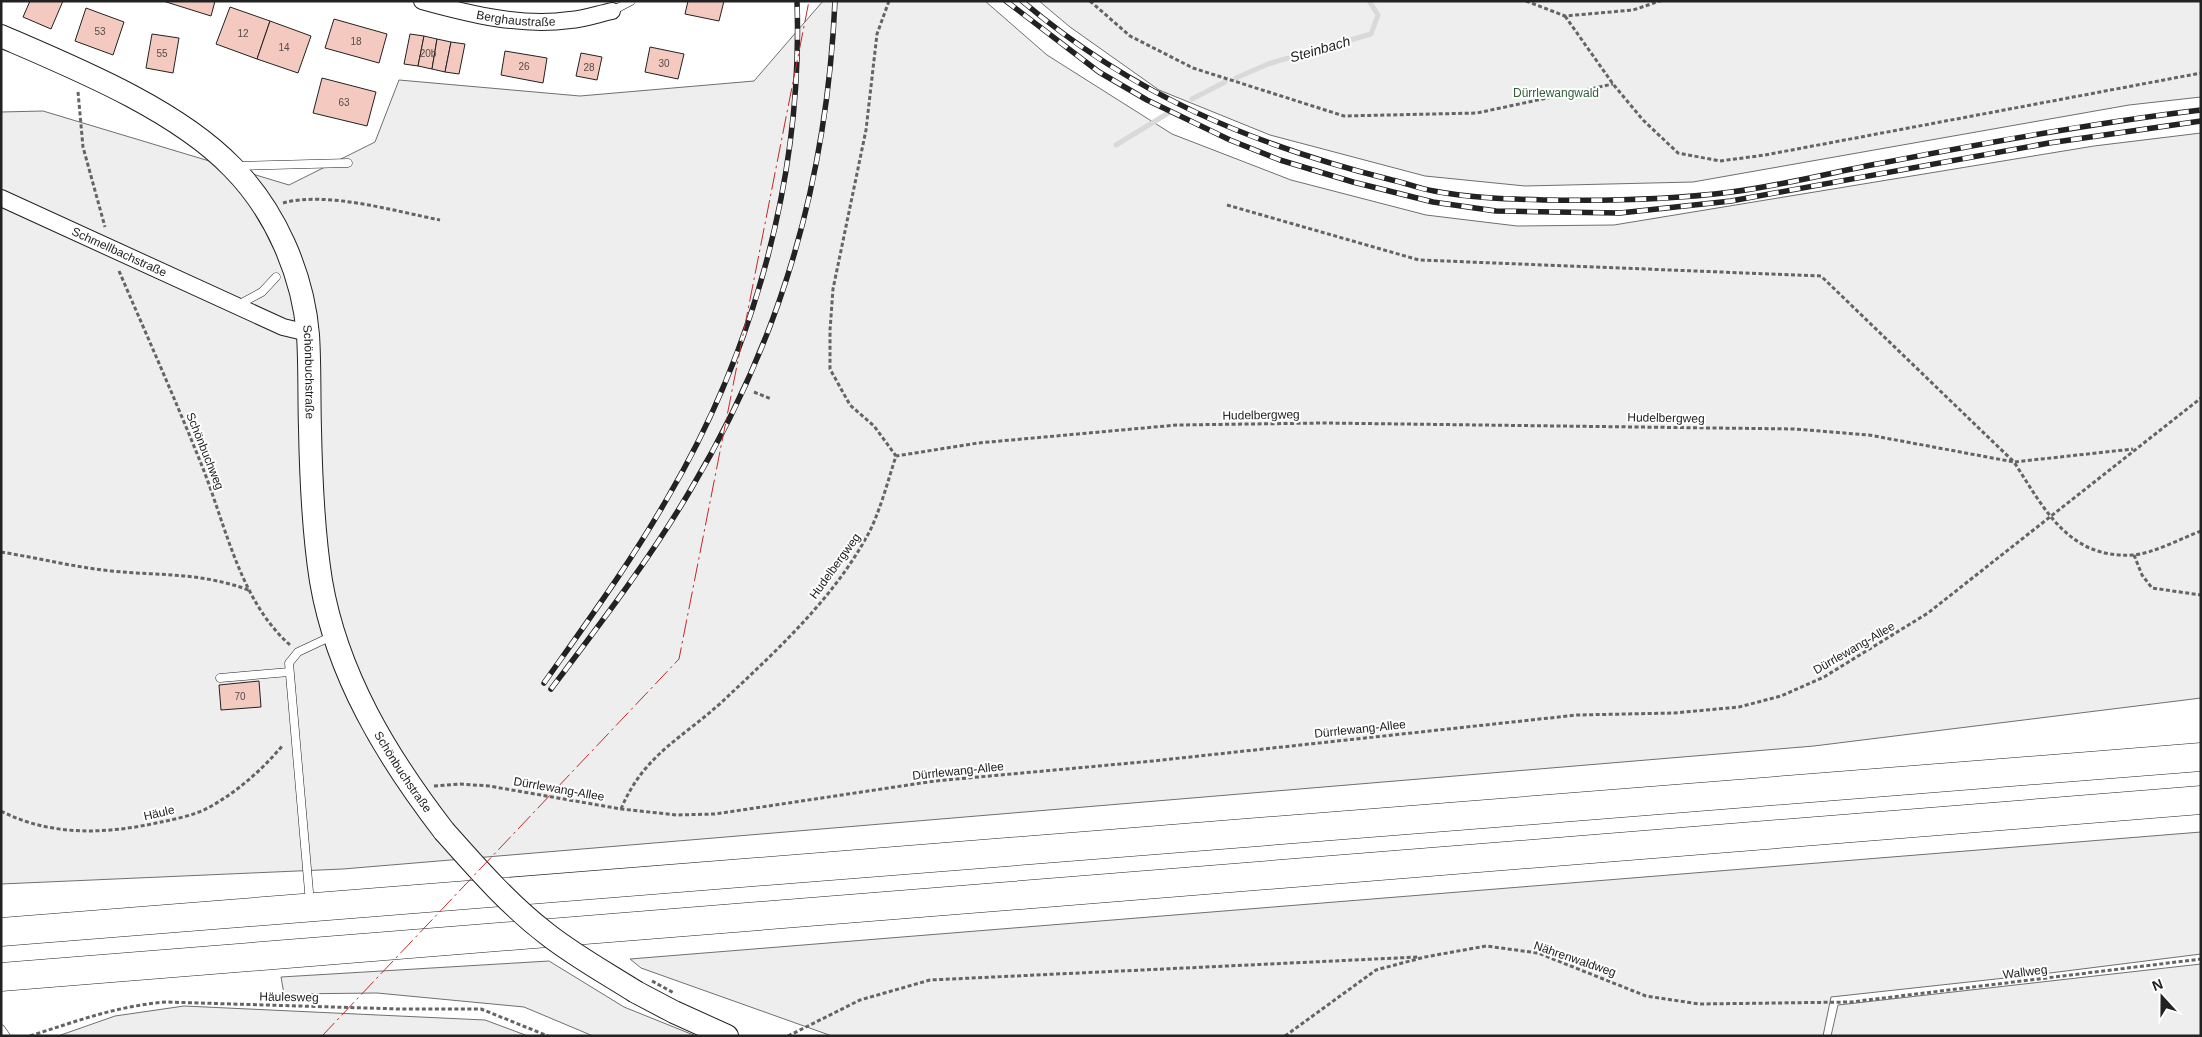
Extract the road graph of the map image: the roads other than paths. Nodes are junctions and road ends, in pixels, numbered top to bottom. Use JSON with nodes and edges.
{"nodes":[{"id":1,"x":422,"y":1,"type":"edge"},
{"id":2,"x":630,"y":1,"type":"edge"},
{"id":3,"x":612,"y":11,"type":"joint"},
{"id":4,"x":1,"y":36,"type":"edge"},
{"id":5,"x":348,"y":163,"type":"dead end"},
{"id":6,"x":232,"y":166,"type":"junction"},
{"id":7,"x":1,"y":198,"type":"edge"},
{"id":8,"x":276,"y":277,"type":"dead end"},
{"id":9,"x":238,"y":306,"type":"junction"},
{"id":10,"x":308,"y":333,"type":"junction"},
{"id":11,"x":335,"y":635,"type":"junction"},
{"id":12,"x":289,"y":672,"type":"junction"},
{"id":13,"x":220,"y":678,"type":"dead end"},
{"id":14,"x":2201,"y":757,"type":"edge"},
{"id":15,"x":2201,"y":800,"type":"edge"},
{"id":16,"x":310,"y":908,"type":"junction"},
{"id":17,"x":1,"y":932,"type":"edge"},
{"id":18,"x":1,"y":977,"type":"edge"},
{"id":19,"x":1,"y":1029,"type":"edge"},
{"id":20,"x":6,"y":1036,"type":"edge"},
{"id":21,"x":727,"y":1036,"type":"edge"}],
"edges":[{"from":1,"to":3,"type":"street","name":"Berghaustraße"},
{"from":2,"to":3,"type":"lane"},
{"from":4,"to":6,"type":"main road","name":"Schönbuchstraße"},
{"from":5,"to":6,"type":"lane"},
{"from":6,"to":10,"type":"main road","name":"Schönbuchstraße"},
{"from":7,"to":9,"type":"street","name":"Schmellbachstraße"},
{"from":8,"to":9,"type":"lane"},
{"from":9,"to":10,"type":"street","name":"Schmellbachstraße"},
{"from":10,"to":11,"type":"main road","name":"Schönbuchstraße"},
{"from":11,"to":12,"type":"lane"},
{"from":11,"to":21,"type":"main road","name":"Schönbuchstraße","bridge":true},
{"from":12,"to":13,"type":"lane"},
{"from":12,"to":16,"type":"lane"},
{"from":14,"to":16,"type":"highway"},
{"from":15,"to":18,"type":"highway"},
{"from":16,"to":17,"type":"highway"},
{"from":19,"to":20,"type":"lane"}]}
